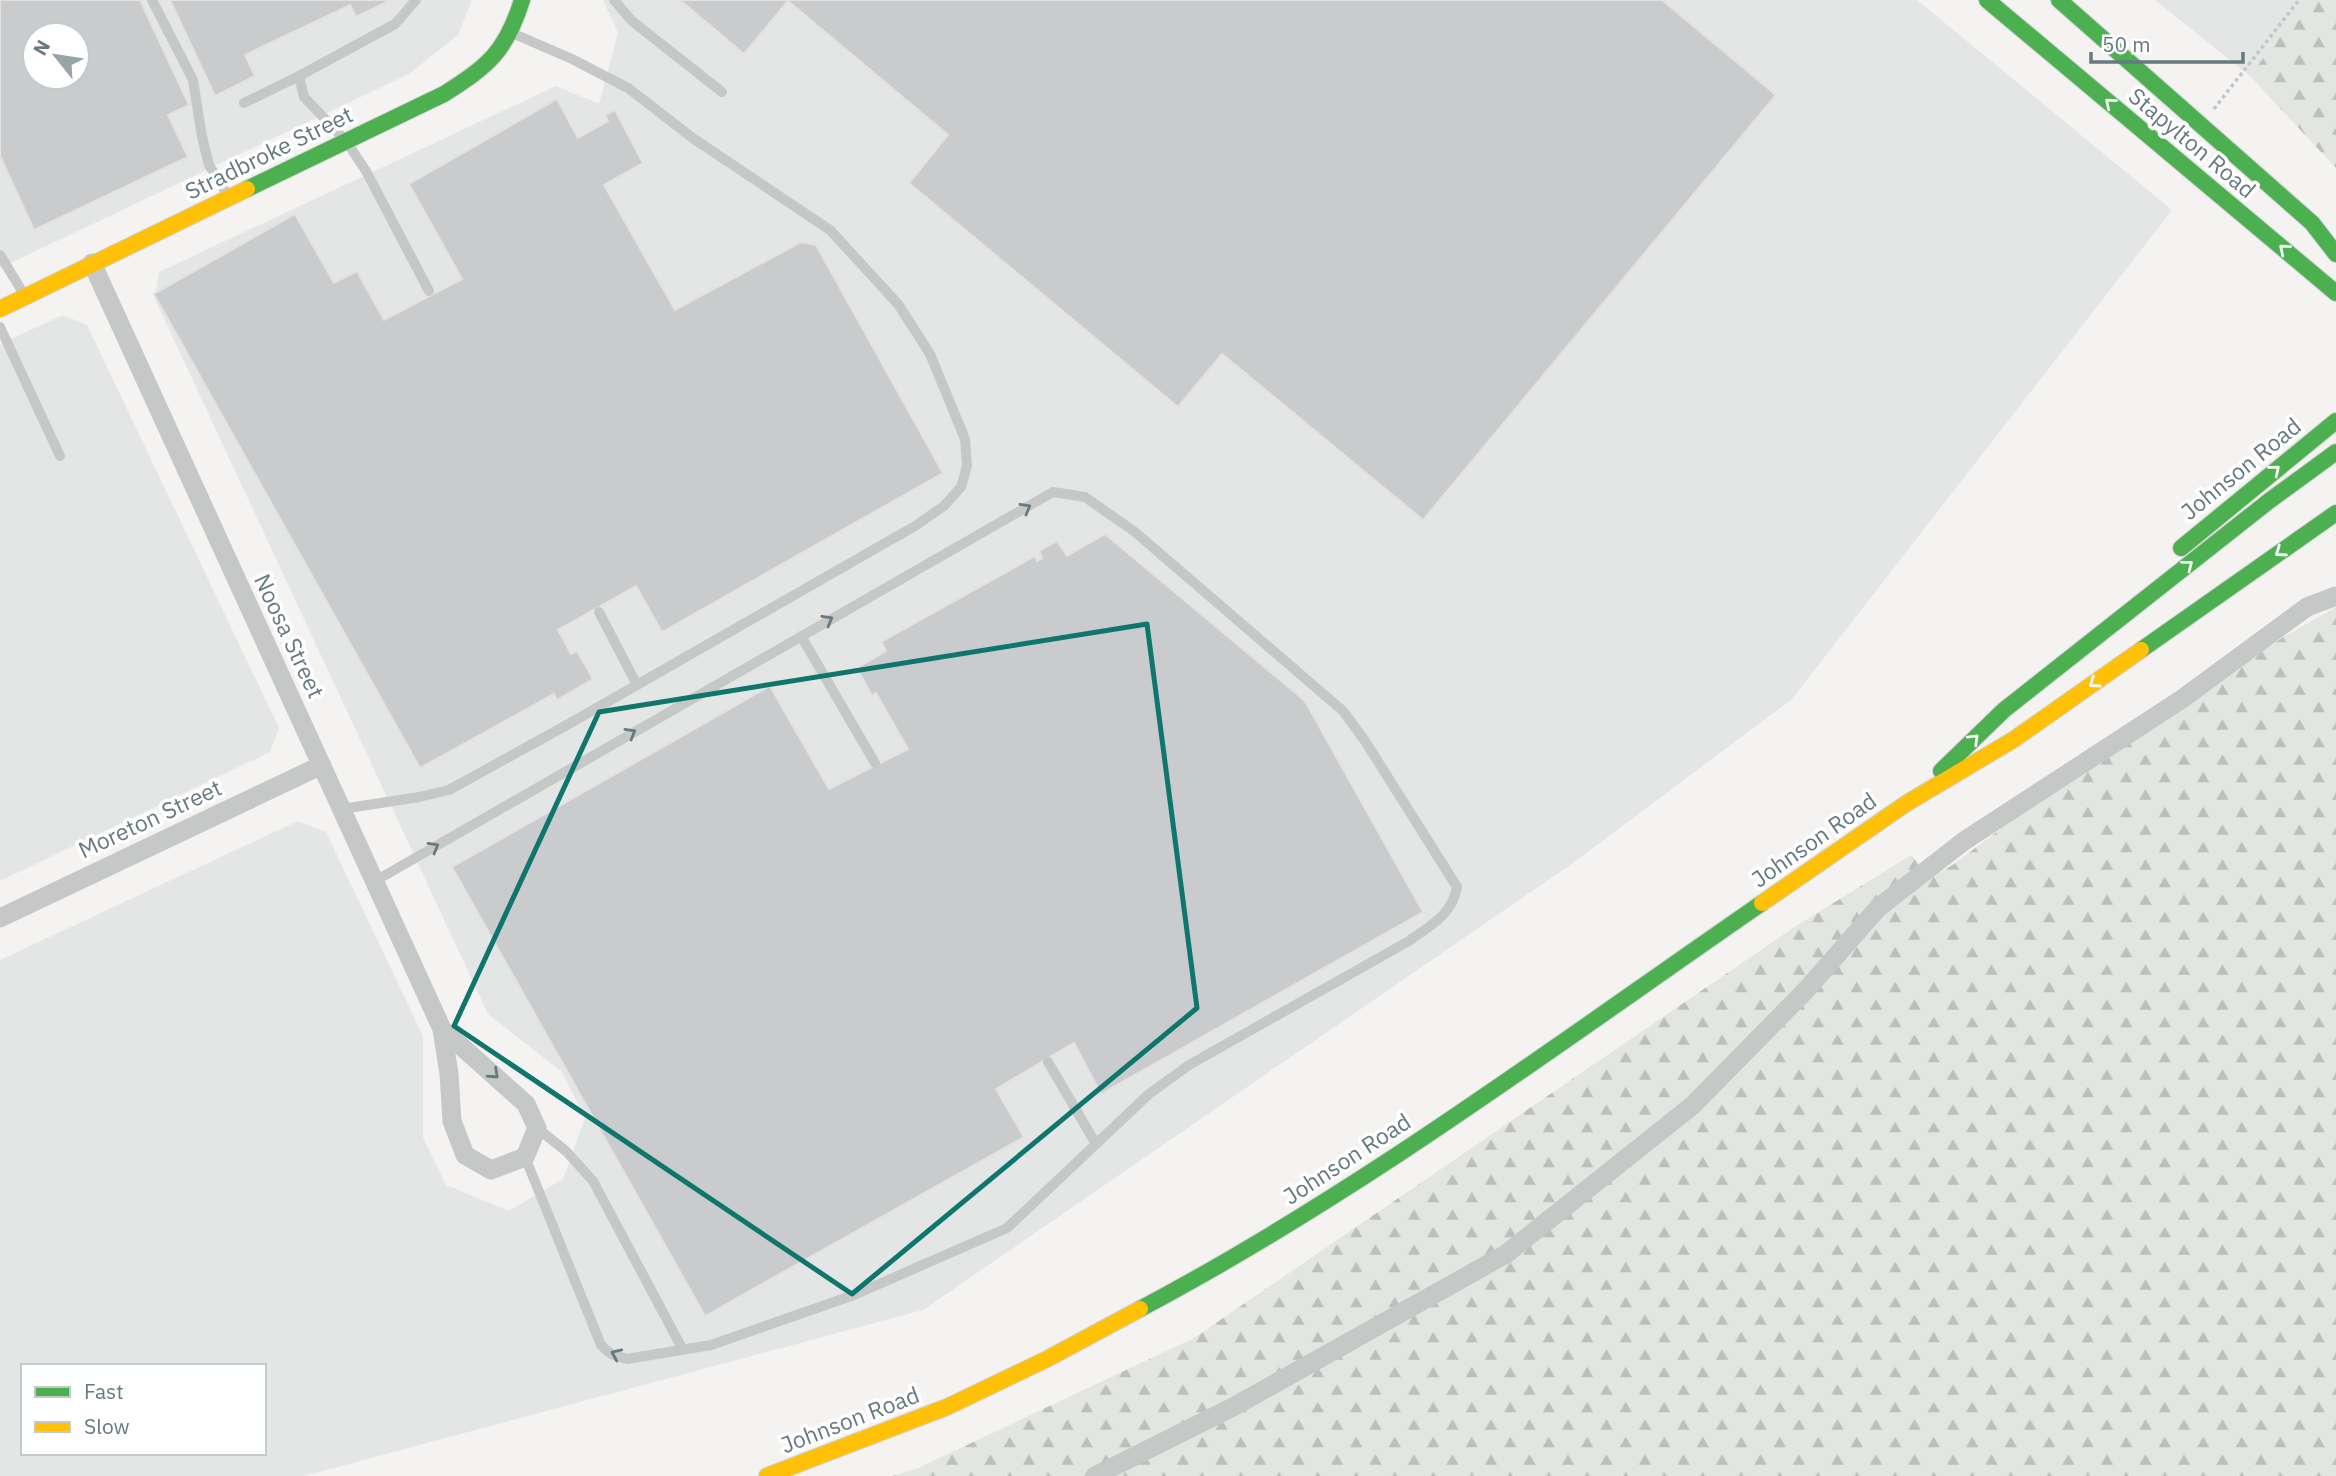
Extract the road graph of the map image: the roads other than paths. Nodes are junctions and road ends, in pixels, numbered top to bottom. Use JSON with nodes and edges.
{"nodes":[{"id":1,"x":152,"y":0,"type":"edge"},
{"id":2,"x":416,"y":0,"type":"edge"},
{"id":3,"x":522,"y":0,"type":"edge"},
{"id":4,"x":614,"y":0,"type":"edge"},
{"id":5,"x":1987,"y":0,"type":"edge"},
{"id":6,"x":2059,"y":0,"type":"edge"},
{"id":7,"x":510,"y":32,"type":"junction"},
{"id":8,"x":299,"y":76,"type":"junction"},
{"id":9,"x":722,"y":92,"type":"dead end"},
{"id":10,"x":244,"y":103,"type":"dead end"},
{"id":11,"x":346,"y":141,"type":"junction"},
{"id":12,"x":228,"y":197,"type":"junction"},
{"id":13,"x":2312,"y":223,"type":"junction"},
{"id":14,"x":2336,"y":237,"type":"edge"},
{"id":15,"x":2336,"y":254,"type":"edge"},
{"id":16,"x":0,"y":255,"type":"edge"},
{"id":17,"x":92,"y":263,"type":"junction"},
{"id":18,"x":429,"y":291,"type":"dead end"},
{"id":19,"x":2336,"y":293,"type":"edge"},
{"id":20,"x":25,"y":296,"type":"junction"},
{"id":21,"x":0,"y":310,"type":"edge"},
{"id":22,"x":0,"y":327,"type":"edge"},
{"id":23,"x":2336,"y":421,"type":"edge"},
{"id":24,"x":2336,"y":452,"type":"edge"},
{"id":25,"x":60,"y":456,"type":"dead end"},
{"id":26,"x":2336,"y":513,"type":"edge"},
{"id":27,"x":2336,"y":596,"type":"edge"},
{"id":28,"x":599,"y":612,"type":"dead end"},
{"id":29,"x":2121,"y":618,"type":"junction"},
{"id":30,"x":801,"y":636,"type":"junction"},
{"id":31,"x":638,"y":685,"type":"junction"},
{"id":32,"x":875,"y":763,"type":"dead end"},
{"id":33,"x":322,"y":765,"type":"junction"},
{"id":34,"x":1907,"y":803,"type":"junction"},
{"id":35,"x":342,"y":809,"type":"junction"},
{"id":36,"x":374,"y":881,"type":"junction"},
{"id":37,"x":0,"y":918,"type":"edge"},
{"id":38,"x":442,"y":1029,"type":"junction"},
{"id":39,"x":1048,"y":1062,"type":"dead end"},
{"id":40,"x":537,"y":1128,"type":"junction"},
{"id":41,"x":1096,"y":1144,"type":"junction"},
{"id":42,"x":525,"y":1157,"type":"junction"},
{"id":43,"x":682,"y":1350,"type":"junction"},
{"id":44,"x":767,"y":1476,"type":"edge"},
{"id":45,"x":1095,"y":1476,"type":"edge"}],
"edges":[{"from":1,"to":12,"type":"lane"},
{"from":2,"to":8,"type":"lane"},
{"from":3,"to":7,"type":"main road","name":"Stradbroke Street"},
{"from":4,"to":9,"type":"lane"},
{"from":19,"to":5,"type":"main road","name":"Stapylton Road","one_way":true},
{"from":6,"to":13,"type":"main road","name":"Stapylton Road"},
{"from":7,"to":11,"type":"main road","name":"Stradbroke Street"},
{"from":7,"to":31,"type":"lane"},
{"from":8,"to":10,"type":"lane"},
{"from":8,"to":11,"type":"lane"},
{"from":11,"to":12,"type":"main road","name":"Stradbroke Street"},
{"from":11,"to":18,"type":"lane"},
{"from":12,"to":17,"type":"main road","name":"Stradbroke Street"},
{"from":13,"to":14,"type":"main road","name":"Stapylton Road"},
{"from":13,"to":15,"type":"main road","name":"Stapylton Road"},
{"from":16,"to":20,"type":"lane"},
{"from":17,"to":20,"type":"main road","name":"Stradbroke Street"},
{"from":17,"to":33,"type":"street","name":"Noosa Street"},
{"from":20,"to":21,"type":"main road","name":"Stradbroke Street"},
{"from":22,"to":25,"type":"lane"},
{"from":29,"to":23,"type":"main road","name":"Johnson Road","one_way":true},
{"from":29,"to":24,"type":"main road","name":"Johnson Road","one_way":true},
{"from":26,"to":34,"type":"main road","name":"Johnson Road","one_way":true},
{"from":27,"to":45,"type":"street"},
{"from":28,"to":31,"type":"lane"},
{"from":34,"to":29,"type":"main road","name":"Johnson Road","one_way":true},
{"from":30,"to":32,"type":"lane"},
{"from":36,"to":30,"type":"lane","one_way":true},
{"from":30,"to":41,"type":"lane","one_way":true},
{"from":31,"to":35,"type":"lane"},
{"from":33,"to":35,"type":"street","name":"Noosa Street"},
{"from":33,"to":37,"type":"street","name":"Moreton Street"},
{"from":34,"to":44,"type":"main road","name":"Johnson Road"},
{"from":35,"to":36,"type":"street","name":"Noosa Street"},
{"from":36,"to":38,"type":"street","name":"Noosa Street"},
{"from":38,"to":40,"type":"street","name":"Noosa Street","one_way":true},
{"from":38,"to":42,"type":"street","name":"Noosa Street"},
{"from":39,"to":41,"type":"lane"},
{"from":40,"to":42,"type":"street"},
{"from":40,"to":43,"type":"lane"},
{"from":41,"to":43,"type":"lane"},
{"from":43,"to":42,"type":"lane","one_way":true}]}
